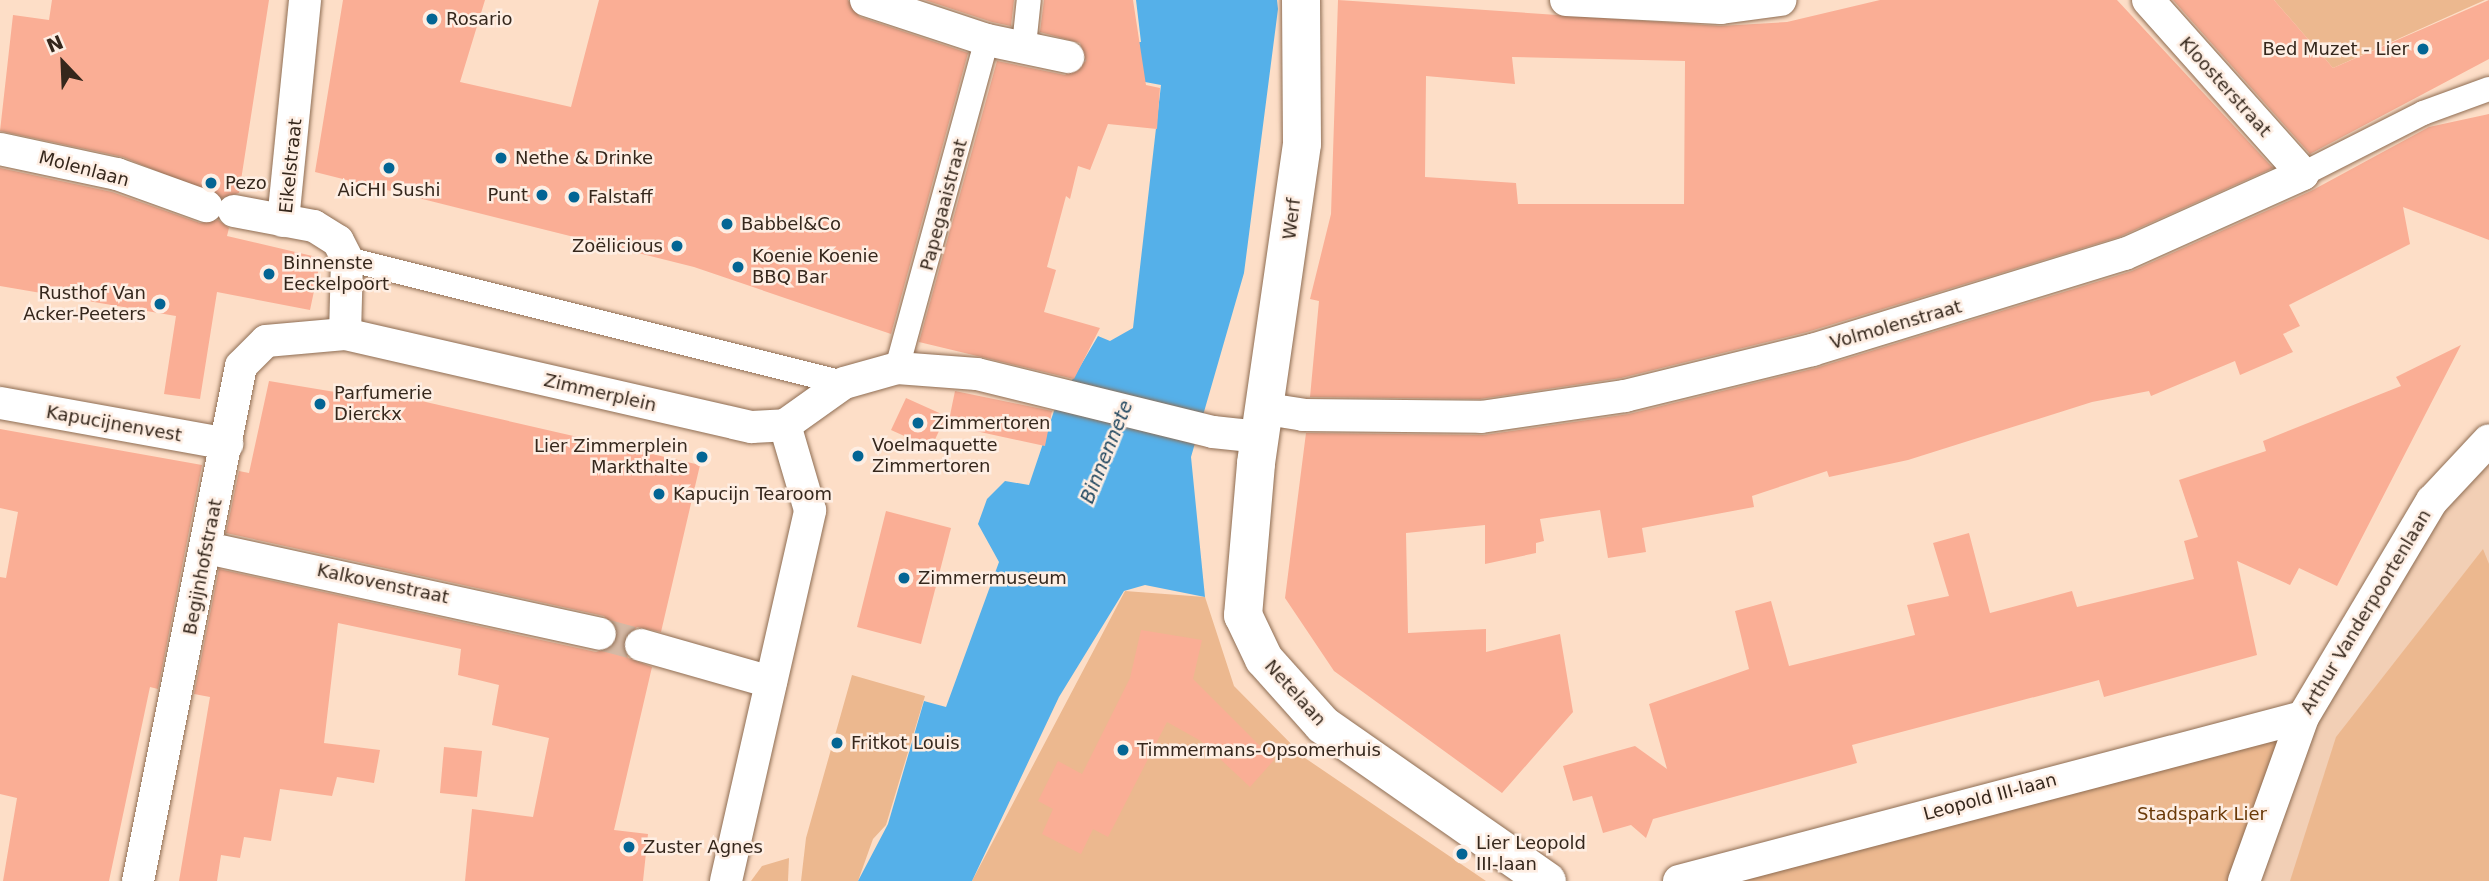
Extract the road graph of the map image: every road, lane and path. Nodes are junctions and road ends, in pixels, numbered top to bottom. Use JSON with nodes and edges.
{"nodes":[{"id":1,"x":305,"y":0,"type":"edge"},
{"id":2,"x":866,"y":0,"type":"edge"},
{"id":3,"x":1030,"y":0,"type":"edge"},
{"id":4,"x":1301,"y":0,"type":"edge"},
{"id":5,"x":1566,"y":0,"type":"edge"},
{"id":6,"x":1780,"y":0,"type":"edge"},
{"id":7,"x":2148,"y":0,"type":"edge"},
{"id":8,"x":1001,"y":43,"type":"junction"},
{"id":9,"x":1068,"y":57,"type":"dead end"},
{"id":10,"x":2489,"y":89,"type":"edge"},
{"id":11,"x":0,"y":149,"type":"edge"},
{"id":12,"x":2302,"y":174,"type":"junction"},
{"id":13,"x":284,"y":221,"type":"junction"},
{"id":14,"x":347,"y":259,"type":"junction"},
{"id":15,"x":345,"y":334,"type":"junction"},
{"id":16,"x":897,"y":368,"type":"junction"},
{"id":17,"x":844,"y":383,"type":"junction"},
{"id":18,"x":0,"y":403,"type":"edge"},
{"id":19,"x":785,"y":425,"type":"junction"},
{"id":20,"x":1239,"y":427,"type":"junction"},
{"id":21,"x":2489,"y":440,"type":"edge"},
{"id":22,"x":227,"y":444,"type":"junction"},
{"id":23,"x":207,"y":548,"type":"junction"},
{"id":24,"x":600,"y":634,"type":"tunnel mouth"},
{"id":25,"x":641,"y":646,"type":"tunnel mouth"},
{"id":26,"x":771,"y":682,"type":"junction"},
{"id":27,"x":2303,"y":716,"type":"junction"},
{"id":28,"x":138,"y":881,"type":"edge"},
{"id":29,"x":726,"y":881,"type":"edge"},
{"id":30,"x":1547,"y":881,"type":"edge"},
{"id":31,"x":1679,"y":881,"type":"edge"},
{"id":32,"x":2244,"y":881,"type":"edge"}],
"edges":[{"from":1,"to":13,"type":"street","name":"Eikelstraat"},
{"from":2,"to":8,"type":"street"},
{"from":3,"to":8,"type":"street","name":"Papegaaistraat"},
{"from":4,"to":20,"type":"street","name":"Werf"},
{"from":5,"to":6,"type":"street"},
{"from":7,"to":12,"type":"street","name":"Kloosterstraat"},
{"from":8,"to":9,"type":"street"},
{"from":8,"to":16,"type":"street","name":"Papegaaistraat"},
{"from":10,"to":12,"type":"street","name":"Volmolenstraat"},
{"from":11,"to":13,"type":"street","name":"Molenlaan"},
{"from":12,"to":20,"type":"street","name":"Volmolenstraat"},
{"from":13,"to":14,"type":"street","name":"Eikelstraat"},
{"from":14,"to":15,"type":"street"},
{"from":14,"to":17,"type":"street"},
{"from":15,"to":19,"type":"street","name":"Zimmerplein"},
{"from":15,"to":22,"type":"street","name":"Begijnhofstraat"},
{"from":16,"to":17,"type":"street"},
{"from":16,"to":20,"type":"street"},
{"from":17,"to":19,"type":"street"},
{"from":18,"to":22,"type":"street","name":"Kapucijnenvest"},
{"from":19,"to":26,"type":"street"},
{"from":20,"to":30,"type":"street","name":"Netelaan"},
{"from":21,"to":27,"type":"street","name":"Arthur Vanderpoortenlaan"},
{"from":22,"to":23,"type":"street","name":"Begijnhofstraat"},
{"from":23,"to":24,"type":"street","name":"Kalkovenstraat"},
{"from":23,"to":28,"type":"street","name":"Begijnhofstraat"},
{"from":25,"to":26,"type":"street"},
{"from":26,"to":29,"type":"street"},
{"from":27,"to":31,"type":"street","name":"Leopold III-laan"},
{"from":27,"to":32,"type":"street","name":"Arthur Vanderpoortenlaan"}]}
